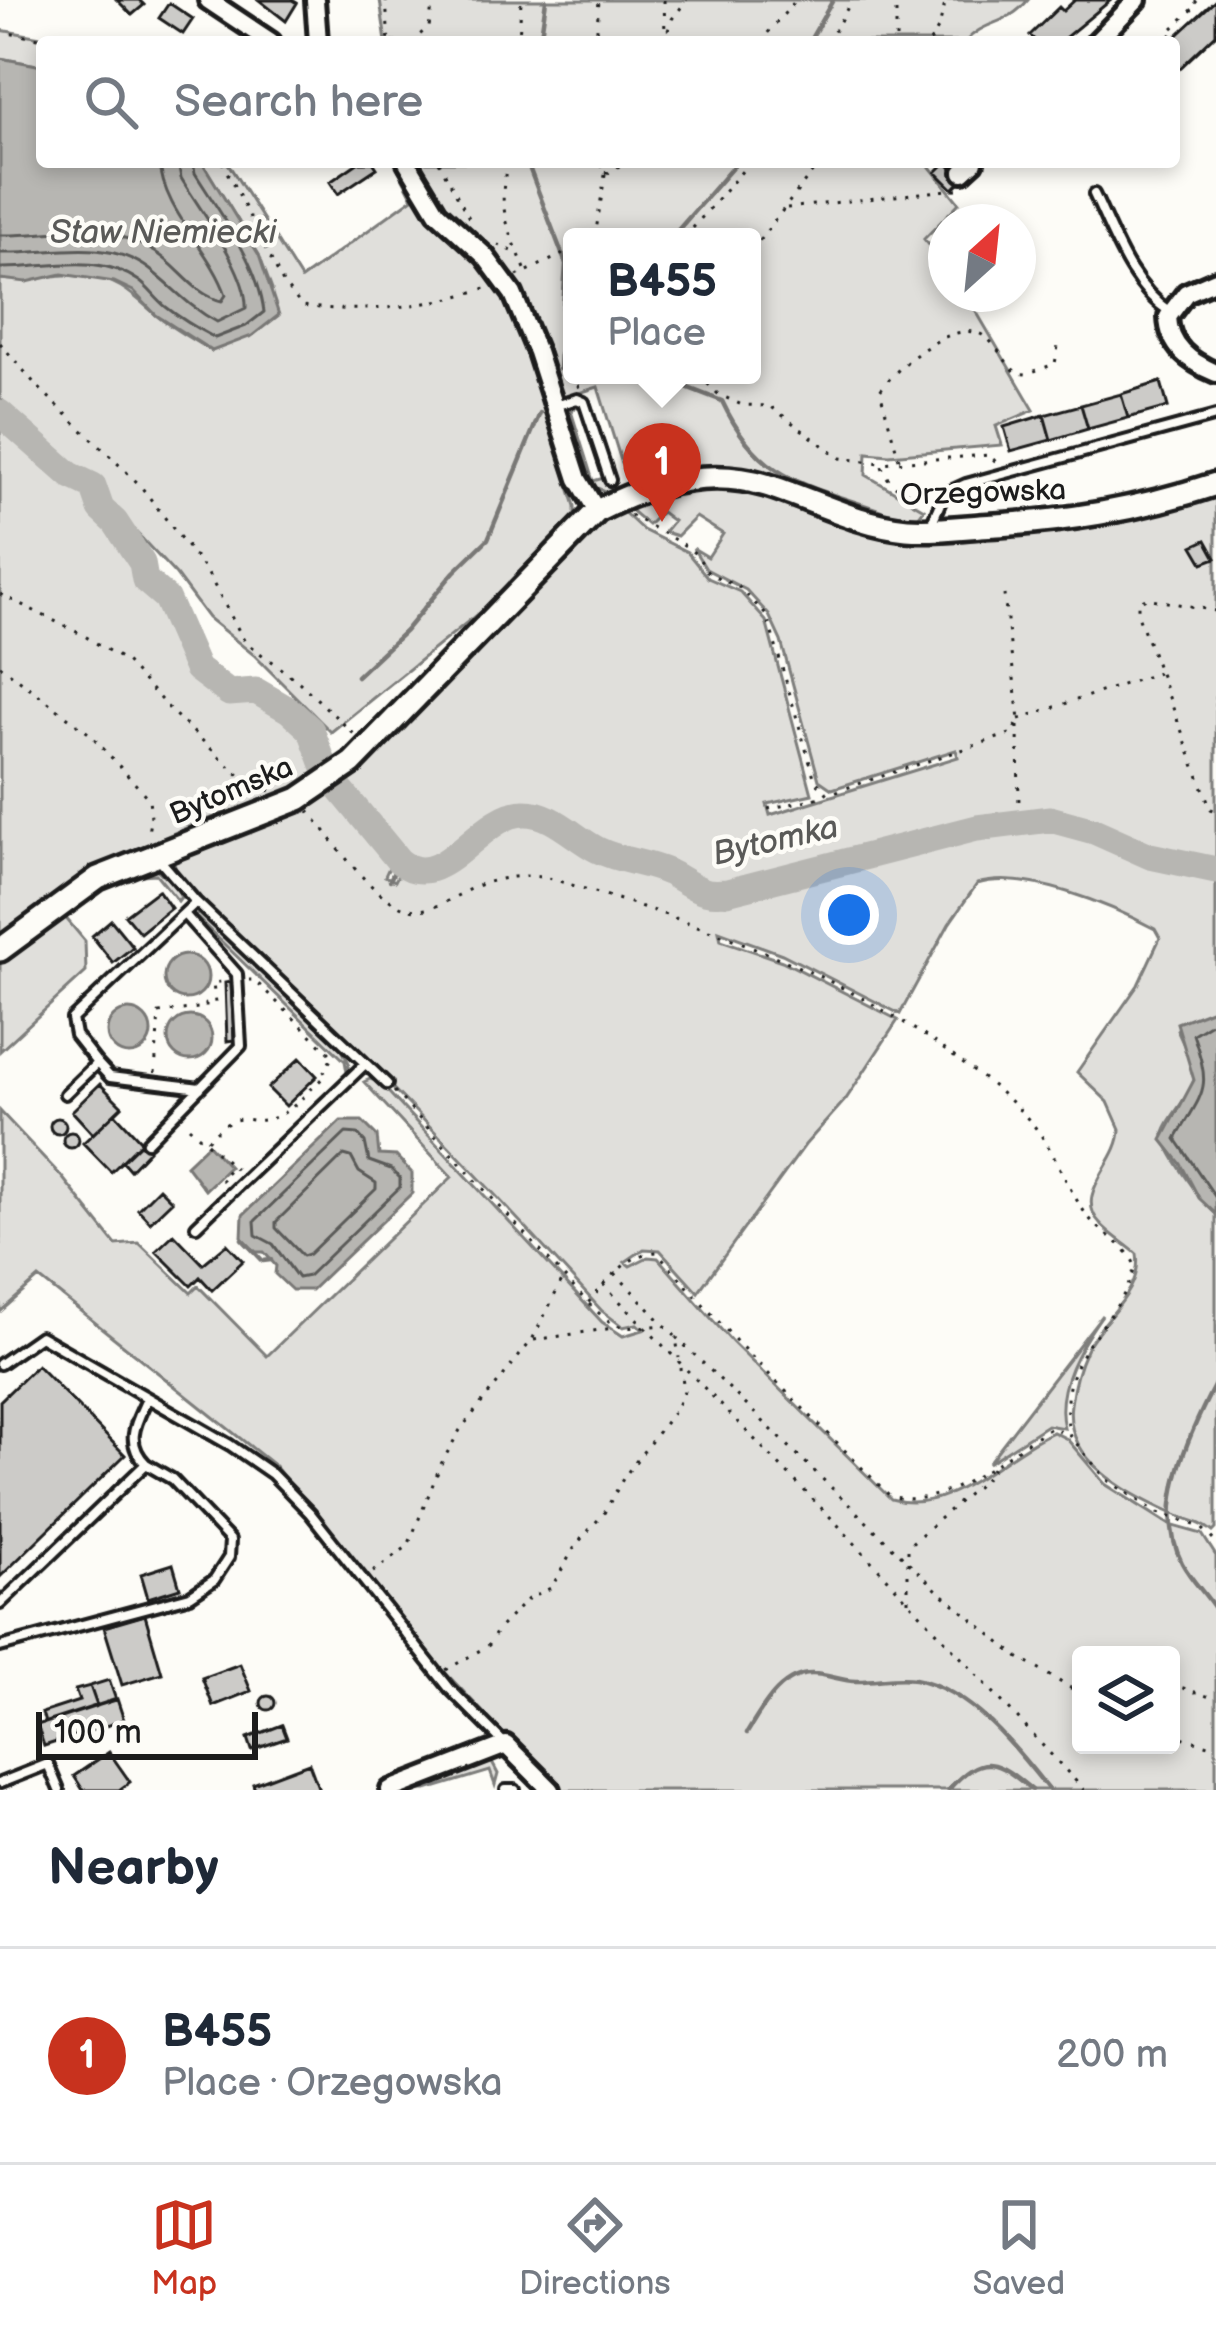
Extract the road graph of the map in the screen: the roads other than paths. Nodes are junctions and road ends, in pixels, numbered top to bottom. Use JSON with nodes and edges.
{"nodes":[{"id":1,"x":208,"y":0,"type":"edge"},
{"id":2,"x":315,"y":0,"type":"edge"},
{"id":3,"x":1137,"y":0,"type":"edge"},
{"id":4,"x":262,"y":36,"type":"edge"},
{"id":5,"x":318,"y":36,"type":"edge"},
{"id":6,"x":1102,"y":36,"type":"edge"},
{"id":7,"x":411,"y":168,"type":"edge"},
{"id":8,"x":1094,"y":194,"type":"dead end"},
{"id":9,"x":1216,"y":280,"type":"edge"},
{"id":10,"x":1170,"y":312,"type":"junction"},
{"id":11,"x":1216,"y":373,"type":"edge"},
{"id":12,"x":559,"y":399,"type":"junction"},
{"id":13,"x":1216,"y":416,"type":"edge"},
{"id":14,"x":1216,"y":484,"type":"edge"},
{"id":15,"x":608,"y":497,"type":"junction"},
{"id":16,"x":929,"y":529,"type":"junction"},
{"id":17,"x":561,"y":547,"type":"joint"},
{"id":18,"x":156,"y":854,"type":"junction"},
{"id":19,"x":196,"y":902,"type":"junction"},
{"id":20,"x":184,"y":914,"type":"junction"},
{"id":21,"x":0,"y":950,"type":"edge"},
{"id":22,"x":97,"y":1063,"type":"junction"},
{"id":23,"x":365,"y":1064,"type":"junction"},
{"id":24,"x":387,"y":1084,"type":"road end"},
{"id":25,"x":200,"y":1088,"type":"junction"},
{"id":26,"x":65,"y":1094,"type":"dead end"},
{"id":27,"x":147,"y":1142,"type":"dead end"},
{"id":28,"x":196,"y":1226,"type":"dead end"},
{"id":29,"x":0,"y":1364,"type":"edge"},
{"id":30,"x":147,"y":1400,"type":"junction"},
{"id":31,"x":146,"y":1464,"type":"junction"},
{"id":32,"x":0,"y":1604,"type":"edge"},
{"id":33,"x":0,"y":1628,"type":"edge"},
{"id":34,"x":2,"y":1646,"type":"edge"},
{"id":35,"x":506,"y":1745,"type":"junction"},
{"id":36,"x":0,"y":1783,"type":"edge"},
{"id":37,"x":58,"y":1790,"type":"edge"},
{"id":38,"x":391,"y":1790,"type":"edge"},
{"id":39,"x":506,"y":1790,"type":"edge"},
{"id":40,"x":515,"y":1790,"type":"edge"},
{"id":41,"x":551,"y":1790,"type":"edge"}],
"edges":[{"from":1,"to":4,"type":"street"},
{"from":2,"to":5,"type":"street"},
{"from":3,"to":6,"type":"street"},
{"from":7,"to":12,"type":"street"},
{"from":8,"to":10,"type":"lane"},
{"from":9,"to":10,"type":"street"},
{"from":10,"to":11,"type":"street"},
{"from":12,"to":15,"type":"street"},
{"from":12,"to":15,"type":"lane"},
{"from":13,"to":16,"type":"lane"},
{"from":14,"to":16,"type":"street","name":"Orzegowska"},
{"from":15,"to":16,"type":"street","name":"Orzegowska"},
{"from":15,"to":17,"type":"street","name":"Orzegowska"},
{"from":17,"to":18,"type":"street","name":"Bytomska"},
{"from":18,"to":19,"type":"lane"},
{"from":18,"to":21,"type":"street","name":"Bytomska"},
{"from":19,"to":20,"type":"lane"},
{"from":19,"to":23,"type":"lane"},
{"from":20,"to":22,"type":"lane"},
{"from":20,"to":25,"type":"lane"},
{"from":22,"to":25,"type":"lane"},
{"from":22,"to":26,"type":"lane"},
{"from":23,"to":24,"type":"lane"},
{"from":23,"to":28,"type":"lane"},
{"from":25,"to":27,"type":"lane"},
{"from":29,"to":30,"type":"lane"},
{"from":30,"to":31,"type":"lane"},
{"from":30,"to":35,"type":"lane"},
{"from":31,"to":32,"type":"lane"},
{"from":31,"to":34,"type":"lane"},
{"from":33,"to":34,"type":"lane"},
{"from":35,"to":38,"type":"street"},
{"from":35,"to":41,"type":"street"},
{"from":36,"to":37,"type":"lane"},
{"from":39,"to":40,"type":"lane"}]}
